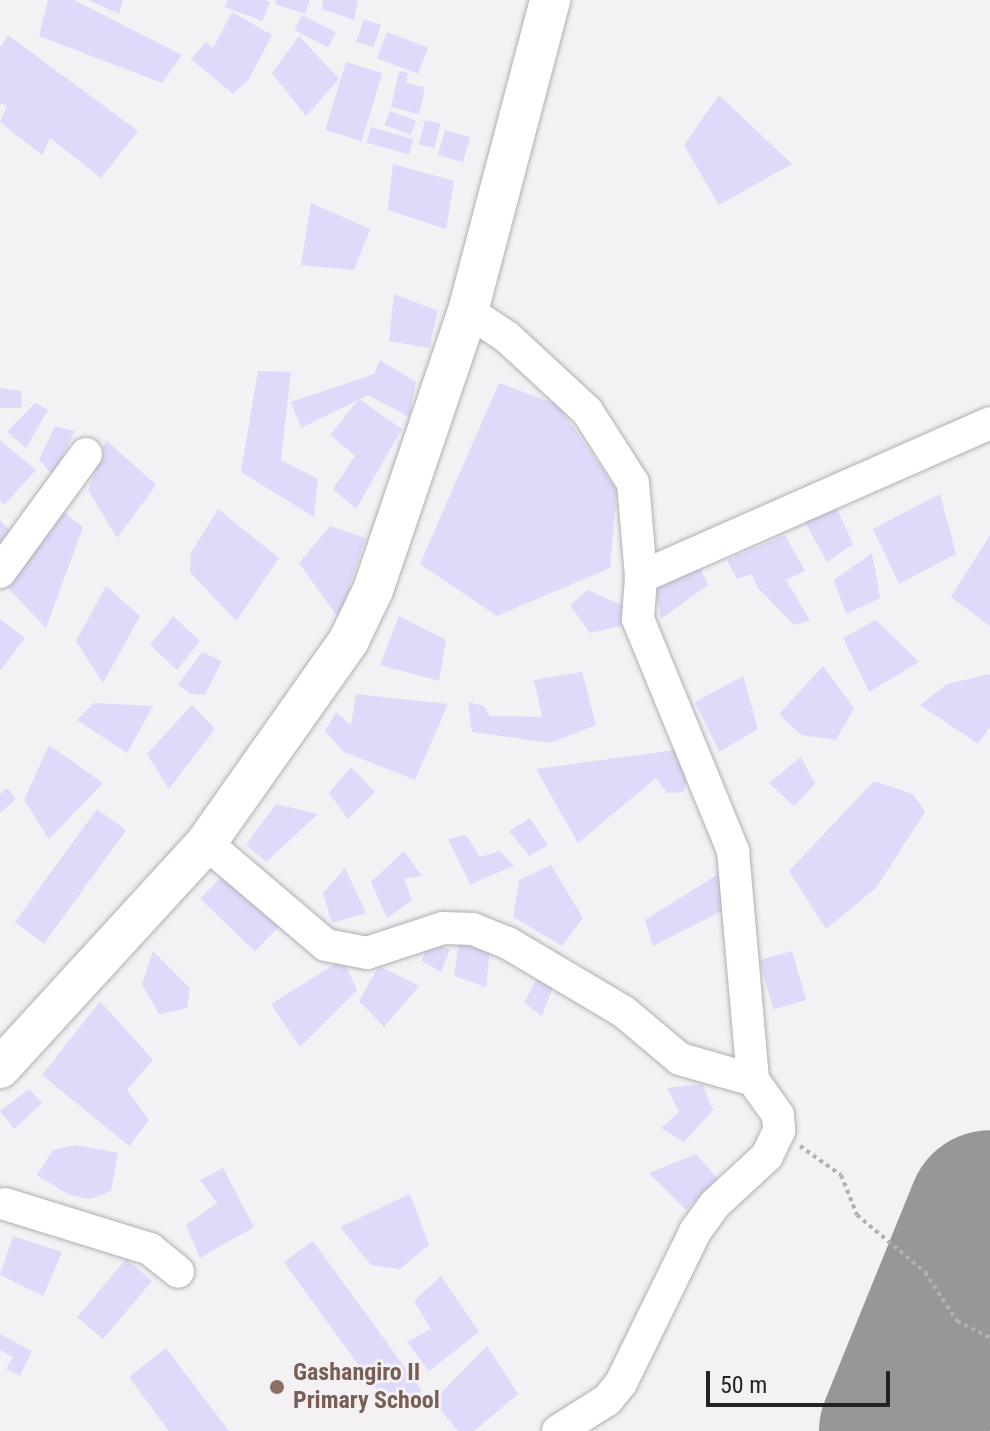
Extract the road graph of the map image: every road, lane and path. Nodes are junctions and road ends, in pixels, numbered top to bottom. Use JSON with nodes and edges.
{"nodes":[{"id":1,"x":550,"y":0,"type":"edge"},
{"id":2,"x":468,"y":311,"type":"junction"},
{"id":3,"x":990,"y":423,"type":"edge"},
{"id":4,"x":86,"y":454,"type":"dead end"},
{"id":5,"x":0,"y":572,"type":"edge"},
{"id":6,"x":641,"y":577,"type":"junction"},
{"id":7,"x":206,"y":843,"type":"junction"},
{"id":8,"x":0,"y":1068,"type":"edge"},
{"id":9,"x":753,"y":1080,"type":"junction"},
{"id":10,"x":779,"y":1131,"type":"junction"},
{"id":11,"x":2,"y":1203,"type":"edge"},
{"id":12,"x":178,"y":1272,"type":"dead end"},
{"id":13,"x":990,"y":1338,"type":"edge"},
{"id":14,"x":558,"y":1431,"type":"edge"}],
"edges":[{"from":1,"to":2,"type":"main road"},
{"from":2,"to":6,"type":"street"},
{"from":2,"to":7,"type":"main road"},
{"from":3,"to":6,"type":"street"},
{"from":4,"to":5,"type":"street"},
{"from":6,"to":9,"type":"street"},
{"from":7,"to":8,"type":"main road"},
{"from":7,"to":9,"type":"street"},
{"from":9,"to":10,"type":"street"},
{"from":10,"to":13,"type":"path"},
{"from":10,"to":14,"type":"street"},
{"from":11,"to":12,"type":"street"}]}
